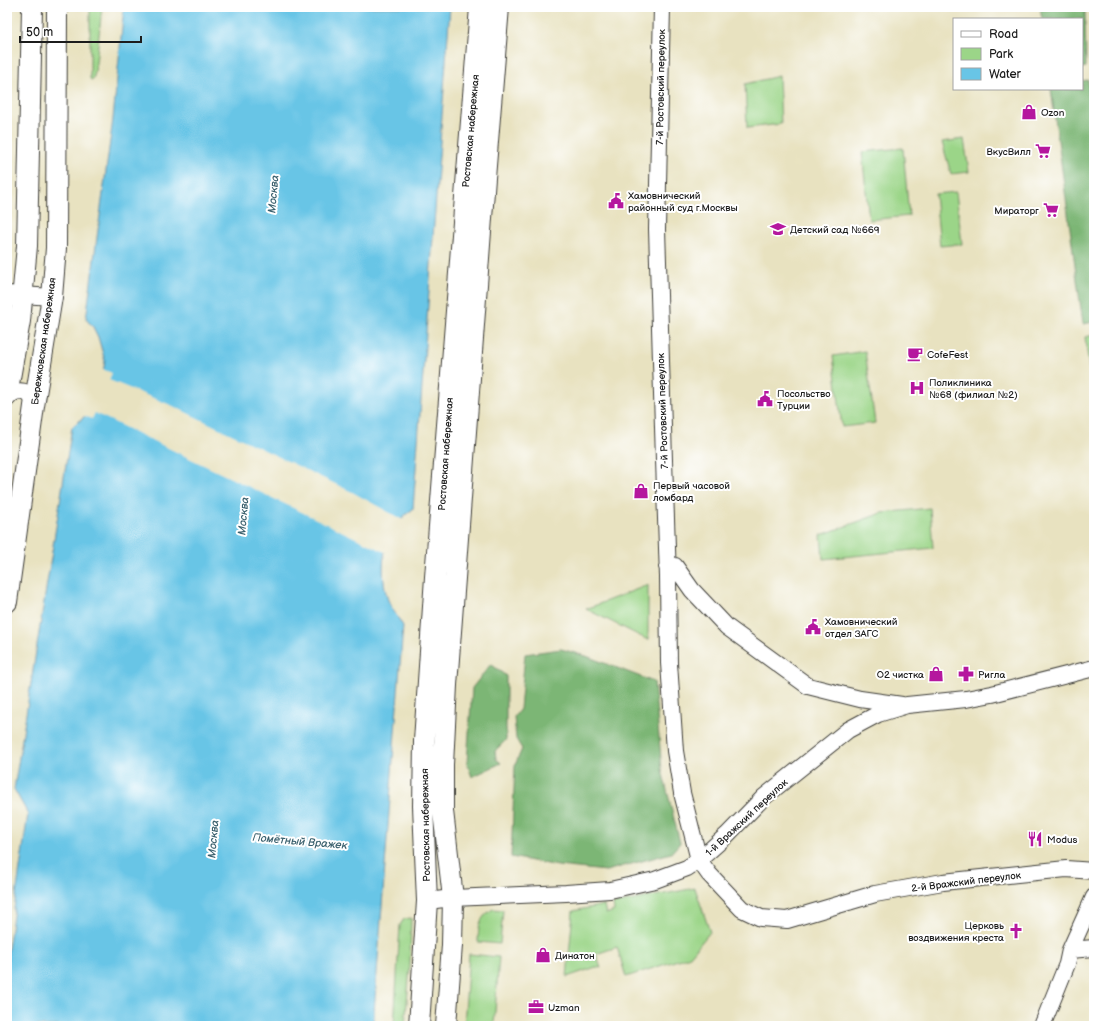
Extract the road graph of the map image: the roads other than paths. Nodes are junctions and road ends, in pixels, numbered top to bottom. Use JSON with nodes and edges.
{"nodes":[{"id":1,"x":32,"y":7,"type":"edge"},
{"id":2,"x":57,"y":7,"type":"edge"},
{"id":3,"x":480,"y":7,"type":"edge"},
{"id":4,"x":499,"y":7,"type":"edge"},
{"id":5,"x":662,"y":7,"type":"edge"},
{"id":6,"x":15,"y":294,"type":"edge"},
{"id":7,"x":52,"y":297,"type":"junction"},
{"id":8,"x":7,"y":395,"type":"edge"},
{"id":9,"x":7,"y":399,"type":"edge"},
{"id":10,"x":34,"y":406,"type":"junction"},
{"id":11,"x":668,"y":572,"type":"junction"},
{"id":12,"x":7,"y":602,"type":"edge"},
{"id":13,"x":1094,"y":668,"type":"edge"},
{"id":14,"x":908,"y":705,"type":"junction"},
{"id":15,"x":699,"y":860,"type":"junction"},
{"id":16,"x":1094,"y":871,"type":"edge"},
{"id":17,"x":1094,"y":896,"type":"edge"},
{"id":18,"x":453,"y":898,"type":"junction"},
{"id":19,"x":427,"y":901,"type":"junction"},
{"id":20,"x":1094,"y":948,"type":"edge"},
{"id":21,"x":1070,"y":950,"type":"junction"},
{"id":22,"x":419,"y":1026,"type":"edge"},
{"id":23,"x":446,"y":1026,"type":"edge"},
{"id":24,"x":1042,"y":1026,"type":"edge"}],
"edges":[{"from":1,"to":6,"type":"main road"},
{"from":2,"to":7,"type":"main road","name":"Бережковская набережная"},
{"from":3,"to":19,"type":"main road","name":"Ростовская набережная"},
{"from":4,"to":18,"type":"main road","name":"Ростовская набережная"},
{"from":5,"to":11,"type":"street","name":"7-й Ростовский переулок"},
{"from":6,"to":7,"type":"street"},
{"from":6,"to":8,"type":"main road"},
{"from":7,"to":10,"type":"main road","name":"Бережковская набережная"},
{"from":9,"to":10,"type":"street"},
{"from":10,"to":12,"type":"main road","name":"Бережковская набережная"},
{"from":11,"to":14,"type":"street"},
{"from":11,"to":15,"type":"street","name":"7-й Ростовский переулок"},
{"from":13,"to":14,"type":"street","name":"1-й Вражский переулок"},
{"from":14,"to":15,"type":"street","name":"1-й Вражский переулок"},
{"from":15,"to":16,"type":"street","name":"2-й Вражский переулок"},
{"from":15,"to":18,"type":"street","name":"1-й Вражский переулок"},
{"from":17,"to":21,"type":"street"},
{"from":18,"to":19,"type":"street","name":"1-й Вражский переулок"},
{"from":18,"to":23,"type":"main road","name":"Ростовская набережная"},
{"from":19,"to":22,"type":"main road","name":"Ростовская набережная"},
{"from":20,"to":21,"type":"street"},
{"from":21,"to":24,"type":"street"}]}
